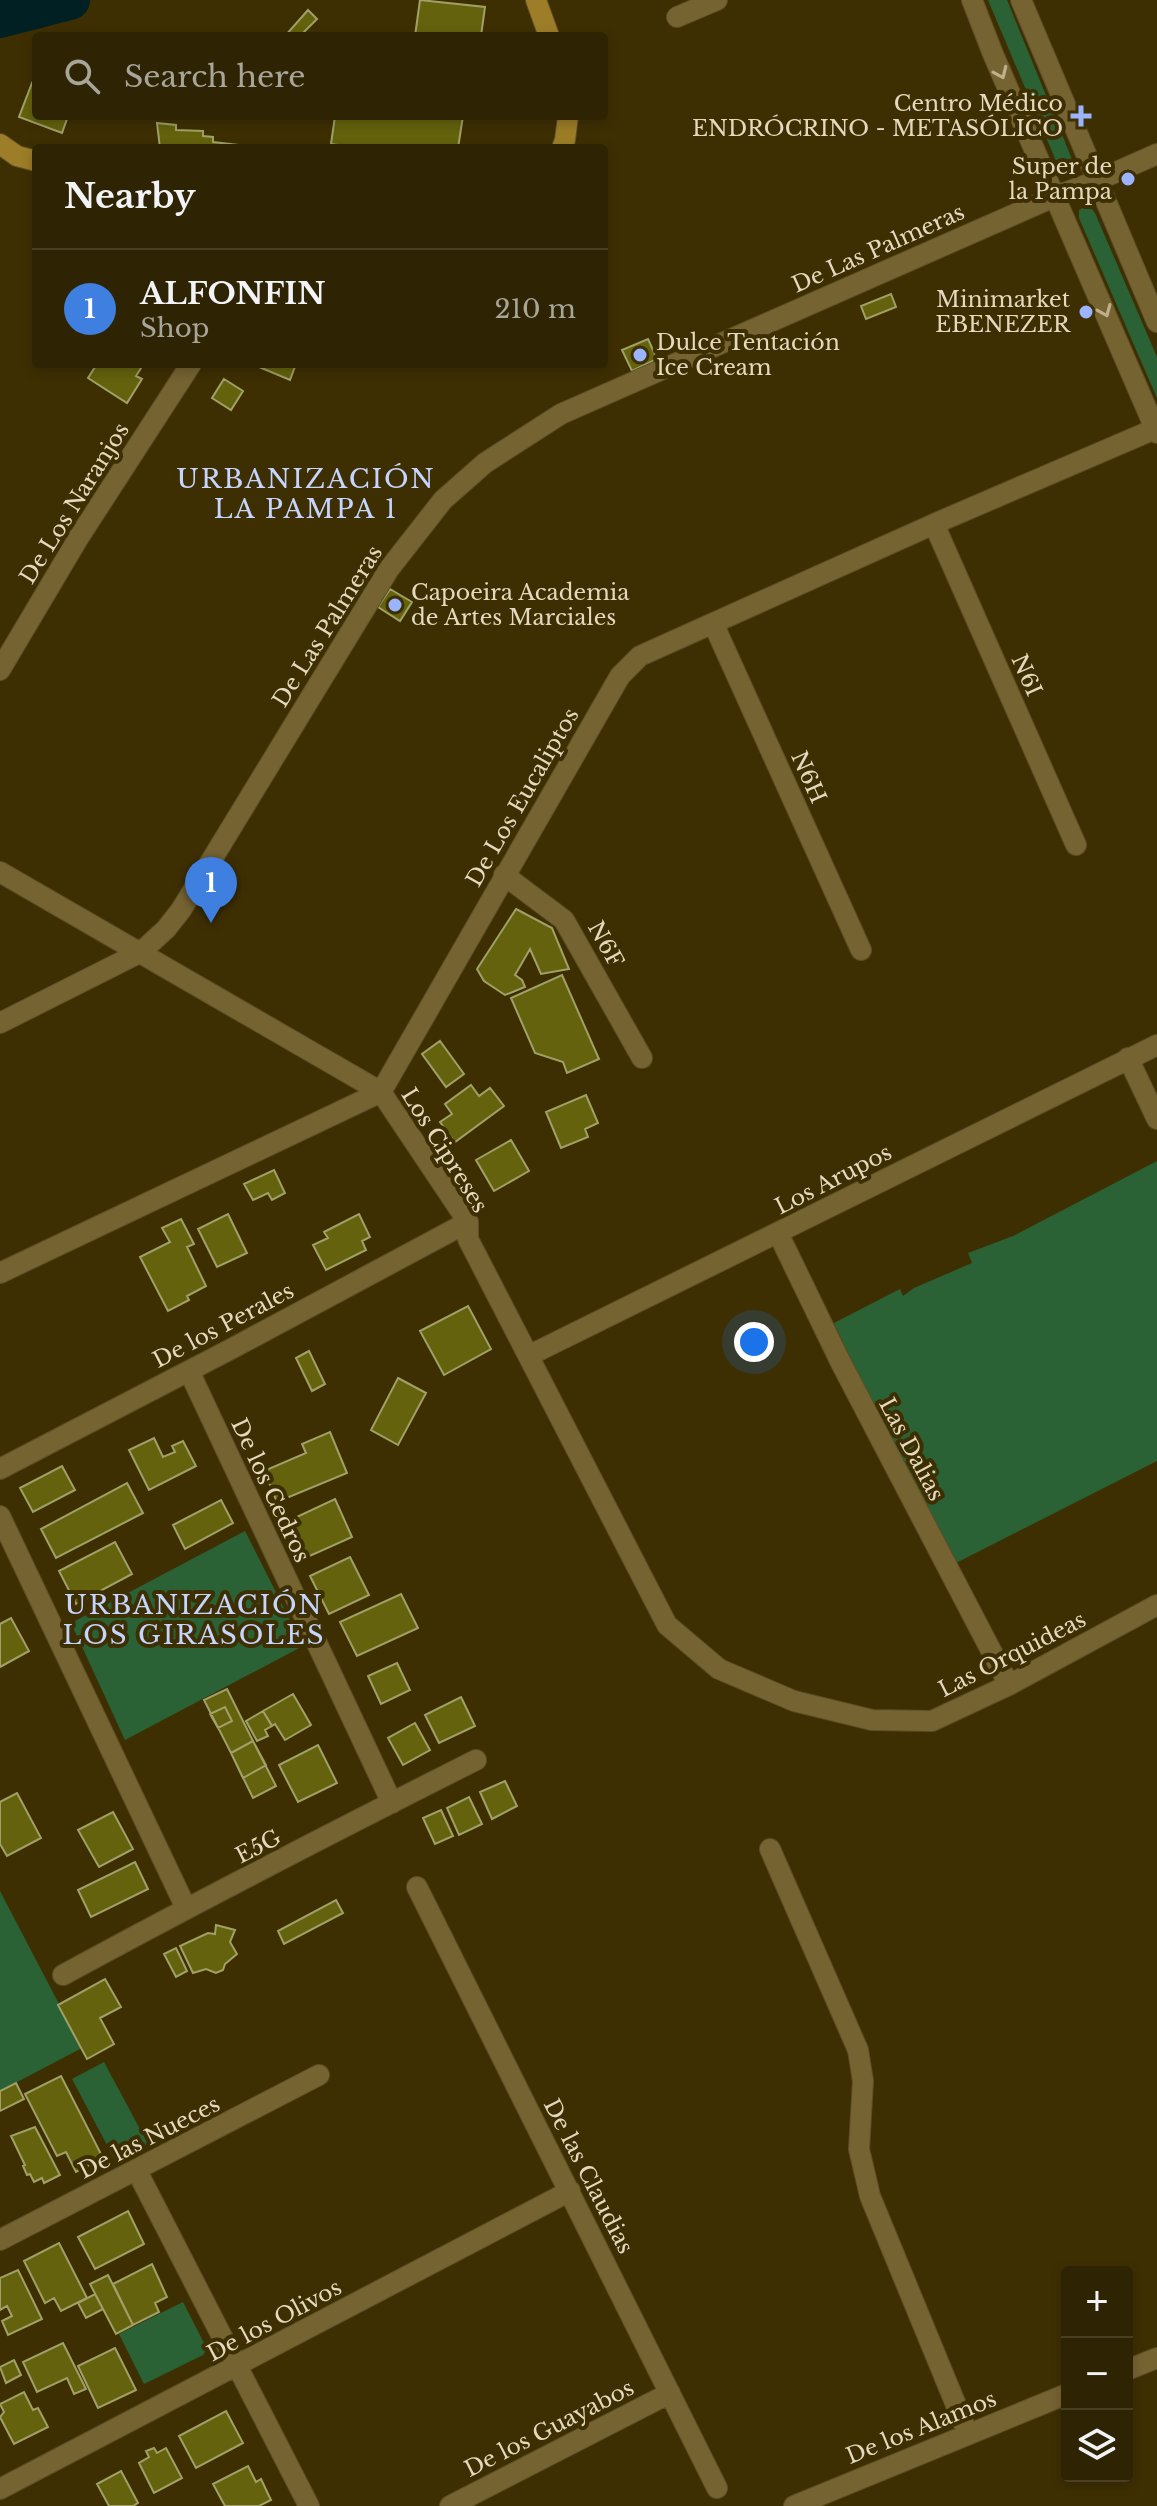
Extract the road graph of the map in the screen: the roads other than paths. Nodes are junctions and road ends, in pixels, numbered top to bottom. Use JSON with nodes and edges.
{"nodes":[{"id":1,"x":536,"y":0,"type":"edge"},
{"id":2,"x":717,"y":0,"type":"edge"},
{"id":3,"x":972,"y":0,"type":"edge"},
{"id":4,"x":1021,"y":0,"type":"edge"},
{"id":5,"x":677,"y":17,"type":"dead end"},
{"id":6,"x":548,"y":32,"type":"edge"},
{"id":7,"x":568,"y":120,"type":"edge"},
{"id":8,"x":0,"y":144,"type":"edge"},
{"id":9,"x":564,"y":144,"type":"edge"},
{"id":10,"x":1157,"y":154,"type":"edge"},
{"id":11,"x":32,"y":160,"type":"edge"},
{"id":12,"x":1096,"y":181,"type":"junction"},
{"id":13,"x":1056,"y":196,"type":"junction"},
{"id":14,"x":1157,"y":322,"type":"edge"},
{"id":15,"x":188,"y":368,"type":"edge"},
{"id":16,"x":1156,"y":430,"type":"edge"},
{"id":17,"x":934,"y":524,"type":"junction"},
{"id":18,"x":713,"y":623,"type":"junction"},
{"id":19,"x":0,"y":670,"type":"edge"},
{"id":20,"x":1076,"y":845,"type":"dead end"},
{"id":21,"x":0,"y":872,"type":"edge"},
{"id":22,"x":504,"y":875,"type":"junction"},
{"id":23,"x":861,"y":950,"type":"dead end"},
{"id":24,"x":141,"y":952,"type":"junction"},
{"id":25,"x":0,"y":1023,"type":"edge"},
{"id":26,"x":1157,"y":1045,"type":"edge"},
{"id":27,"x":642,"y":1058,"type":"dead end"},
{"id":28,"x":1128,"y":1058,"type":"junction"},
{"id":29,"x":381,"y":1092,"type":"junction"},
{"id":30,"x":1157,"y":1119,"type":"edge"},
{"id":31,"x":468,"y":1222,"type":"junction"},
{"id":32,"x":778,"y":1233,"type":"junction"},
{"id":33,"x":0,"y":1273,"type":"edge"},
{"id":34,"x":530,"y":1355,"type":"junction"},
{"id":35,"x":189,"y":1371,"type":"junction"},
{"id":36,"x":0,"y":1469,"type":"edge"},
{"id":37,"x":0,"y":1516,"type":"edge"},
{"id":38,"x":1157,"y":1605,"type":"edge"},
{"id":39,"x":667,"y":1625,"type":"joint"},
{"id":40,"x":1009,"y":1685,"type":"junction"},
{"id":41,"x":476,"y":1760,"type":"dead end"},
{"id":42,"x":392,"y":1803,"type":"junction"},
{"id":43,"x":770,"y":1849,"type":"dead end"},
{"id":44,"x":417,"y":1887,"type":"dead end"},
{"id":45,"x":186,"y":1908,"type":"junction"},
{"id":46,"x":63,"y":1975,"type":"dead end"},
{"id":47,"x":319,"y":2075,"type":"dead end"},
{"id":48,"x":137,"y":2171,"type":"junction"},
{"id":49,"x":570,"y":2191,"type":"junction"},
{"id":50,"x":0,"y":2240,"type":"edge"},
{"id":51,"x":1157,"y":2358,"type":"edge"},
{"id":52,"x":238,"y":2366,"type":"junction"},
{"id":53,"x":1133,"y":2368,"type":"edge"},
{"id":54,"x":670,"y":2393,"type":"junction"},
{"id":55,"x":1061,"y":2396,"type":"edge"},
{"id":56,"x":968,"y":2434,"type":"junction"},
{"id":57,"x":717,"y":2488,"type":"dead end"},
{"id":58,"x":0,"y":2489,"type":"edge"},
{"id":59,"x":309,"y":2506,"type":"edge"},
{"id":60,"x":450,"y":2506,"type":"edge"},
{"id":61,"x":794,"y":2506,"type":"edge"}],
"edges":[{"from":1,"to":6,"type":"street"},
{"from":2,"to":5,"type":"street"},
{"from":3,"to":13,"type":"street","one_way":true},
{"from":4,"to":12,"type":"street"},
{"from":7,"to":9,"type":"street"},
{"from":8,"to":11,"type":"street"},
{"from":10,"to":12,"type":"street","name":"De Las Palmeras"},
{"from":12,"to":13,"type":"street","name":"De Las Palmeras"},
{"from":12,"to":14,"type":"street"},
{"from":13,"to":16,"type":"street","one_way":true},
{"from":13,"to":24,"type":"street","name":"De Las Palmeras"},
{"from":15,"to":19,"type":"street","name":"De Los Naranjos"},
{"from":16,"to":17,"type":"street","name":"De Los Eucaliptos"},
{"from":17,"to":18,"type":"street","name":"De Los Eucaliptos"},
{"from":17,"to":20,"type":"street","name":"N6I"},
{"from":18,"to":22,"type":"street","name":"De Los Eucaliptos"},
{"from":18,"to":23,"type":"street","name":"N6H"},
{"from":21,"to":24,"type":"street","name":"Los Cipreses"},
{"from":22,"to":27,"type":"street","name":"N6F"},
{"from":22,"to":29,"type":"street","name":"De Los Eucaliptos"},
{"from":24,"to":25,"type":"street","name":"De Las Palmeras"},
{"from":24,"to":29,"type":"street","name":"Los Cipreses"},
{"from":26,"to":28,"type":"street","name":"Los Arupos"},
{"from":28,"to":30,"type":"street"},
{"from":28,"to":32,"type":"street","name":"Los Arupos"},
{"from":29,"to":31,"type":"street","name":"Los Cipreses"},
{"from":29,"to":33,"type":"street"},
{"from":31,"to":34,"type":"street","name":"Los Cipreses"},
{"from":31,"to":35,"type":"street","name":"De los Perales"},
{"from":32,"to":34,"type":"street","name":"Los Arupos"},
{"from":32,"to":40,"type":"street","name":"Las Dalias"},
{"from":34,"to":39,"type":"street","name":"Los Cipreses"},
{"from":35,"to":36,"type":"street","name":"De los Perales"},
{"from":35,"to":42,"type":"street","name":"De los Cedros"},
{"from":37,"to":45,"type":"street"},
{"from":38,"to":40,"type":"street","name":"Las Orquideas"},
{"from":39,"to":40,"type":"street","name":"Las Orquideas"},
{"from":41,"to":42,"type":"street","name":"E5G"},
{"from":42,"to":45,"type":"street","name":"E5G"},
{"from":43,"to":56,"type":"street"},
{"from":44,"to":49,"type":"street","name":"De las Claudias"},
{"from":45,"to":46,"type":"street","name":"E5G"},
{"from":47,"to":48,"type":"street","name":"De las Nueces"},
{"from":48,"to":50,"type":"street","name":"De las Nueces"},
{"from":48,"to":52,"type":"street"},
{"from":49,"to":52,"type":"street","name":"De los Olivos"},
{"from":49,"to":54,"type":"street","name":"De las Claudias"},
{"from":51,"to":53,"type":"street"},
{"from":52,"to":58,"type":"street","name":"De los Olivos"},
{"from":52,"to":59,"type":"street"},
{"from":54,"to":57,"type":"street","name":"De las Claudias"},
{"from":54,"to":60,"type":"street","name":"De los Guayabos"},
{"from":55,"to":56,"type":"street","name":"De los Alamos"},
{"from":56,"to":61,"type":"street","name":"De los Alamos"}]}
